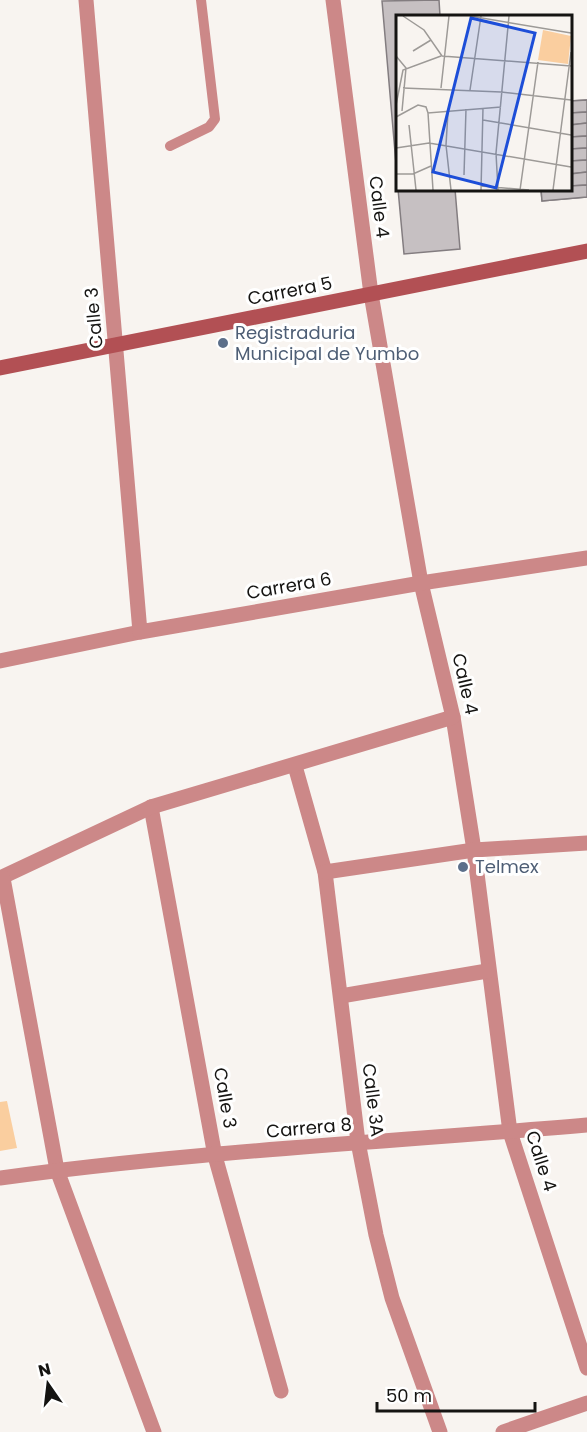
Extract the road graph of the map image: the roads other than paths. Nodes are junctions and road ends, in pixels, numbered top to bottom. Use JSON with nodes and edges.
{"nodes":[{"id":1,"x":86,"y":0,"type":"edge"},
{"id":2,"x":201,"y":0,"type":"edge"},
{"id":3,"x":333,"y":0,"type":"edge"},
{"id":4,"x":170,"y":146,"type":"dead end"},
{"id":5,"x":587,"y":250,"type":"edge"},
{"id":6,"x":371,"y":294,"type":"junction"},
{"id":7,"x":116,"y":345,"type":"junction"},
{"id":8,"x":0,"y":368,"type":"edge"},
{"id":9,"x":587,"y":558,"type":"edge"},
{"id":10,"x":421,"y":583,"type":"junction"},
{"id":11,"x":140,"y":632,"type":"junction"},
{"id":12,"x":0,"y":661,"type":"edge"},
{"id":13,"x":453,"y":717,"type":"junction"},
{"id":14,"x":295,"y":766,"type":"junction"},
{"id":15,"x":151,"y":807,"type":"junction"},
{"id":16,"x":587,"y":843,"type":"edge"},
{"id":17,"x":474,"y":850,"type":"junction"},
{"id":18,"x":325,"y":872,"type":"junction"},
{"id":19,"x":2,"y":878,"type":"edge"},
{"id":20,"x":487,"y":971,"type":"junction"},
{"id":21,"x":340,"y":996,"type":"junction"},
{"id":22,"x":587,"y":1125,"type":"edge"},
{"id":23,"x":510,"y":1132,"type":"junction"},
{"id":24,"x":358,"y":1142,"type":"junction"},
{"id":25,"x":215,"y":1156,"type":"junction"},
{"id":26,"x":57,"y":1170,"type":"junction"},
{"id":27,"x":0,"y":1178,"type":"edge"},
{"id":28,"x":587,"y":1368,"type":"edge"},
{"id":29,"x":281,"y":1391,"type":"dead end"},
{"id":30,"x":587,"y":1403,"type":"edge"},
{"id":31,"x":154,"y":1432,"type":"edge"},
{"id":32,"x":440,"y":1432,"type":"edge"},
{"id":33,"x":503,"y":1432,"type":"edge"}],
"edges":[{"from":1,"to":7,"type":"street","name":"Calle 3"},
{"from":2,"to":4,"type":"lane"},
{"from":3,"to":6,"type":"street","name":"Calle 4"},
{"from":5,"to":6,"type":"main road","name":"Carrera 5"},
{"from":6,"to":7,"type":"main road","name":"Carrera 5"},
{"from":6,"to":10,"type":"street","name":"Calle 4"},
{"from":7,"to":8,"type":"main road","name":"Carrera 5"},
{"from":7,"to":11,"type":"street","name":"Calle 3"},
{"from":9,"to":10,"type":"street","name":"Carrera 6"},
{"from":10,"to":11,"type":"street","name":"Carrera 6"},
{"from":10,"to":13,"type":"street","name":"Calle 4"},
{"from":11,"to":12,"type":"street","name":"Carrera 6"},
{"from":13,"to":14,"type":"street"},
{"from":13,"to":17,"type":"street","name":"Calle 4"},
{"from":14,"to":15,"type":"street"},
{"from":14,"to":18,"type":"street","name":"Calle 3A"},
{"from":15,"to":19,"type":"street"},
{"from":15,"to":25,"type":"street","name":"Calle 3"},
{"from":16,"to":17,"type":"street"},
{"from":17,"to":18,"type":"street"},
{"from":17,"to":20,"type":"street","name":"Calle 4"},
{"from":18,"to":21,"type":"street","name":"Calle 3A"},
{"from":19,"to":26,"type":"street"},
{"from":20,"to":21,"type":"street"},
{"from":20,"to":23,"type":"street","name":"Calle 4"},
{"from":21,"to":24,"type":"street","name":"Calle 3A"},
{"from":22,"to":23,"type":"street","name":"Carrera 8"},
{"from":23,"to":24,"type":"street","name":"Carrera 8"},
{"from":23,"to":28,"type":"street","name":"Calle 4"},
{"from":24,"to":25,"type":"street","name":"Carrera 8"},
{"from":24,"to":32,"type":"street","name":"Calle 3A"},
{"from":25,"to":26,"type":"street","name":"Carrera 8"},
{"from":25,"to":29,"type":"street","name":"Calle 3"},
{"from":26,"to":27,"type":"street","name":"Carrera 8"},
{"from":26,"to":31,"type":"street"},
{"from":30,"to":33,"type":"street"}]}
